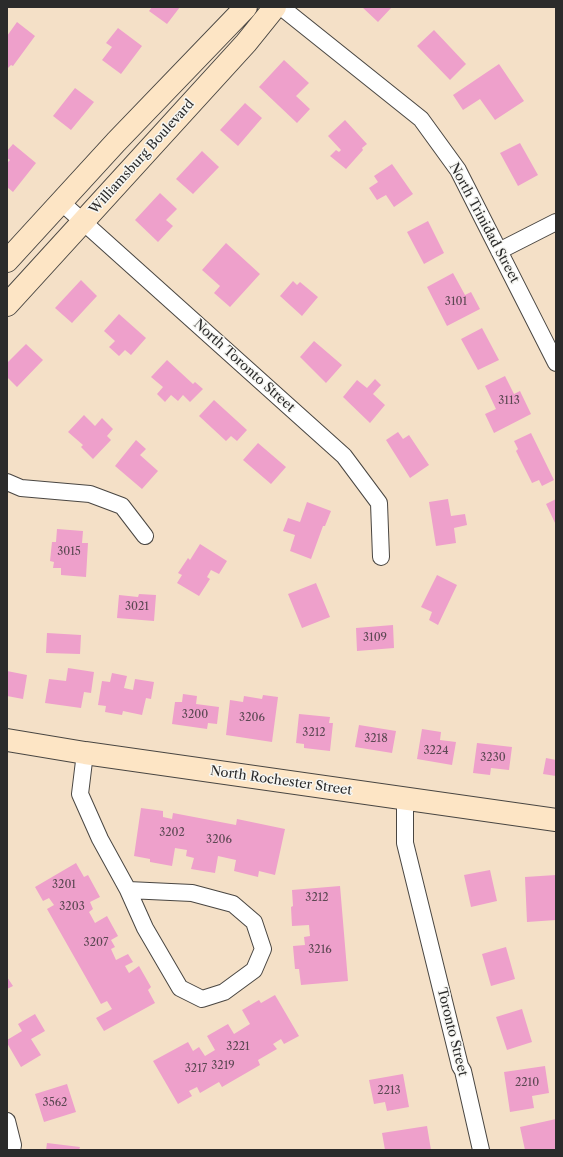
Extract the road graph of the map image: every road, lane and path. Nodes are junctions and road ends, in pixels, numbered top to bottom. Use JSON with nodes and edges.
{"nodes":[{"id":1,"x":246,"y":7,"type":"edge"},
{"id":2,"x":275,"y":7,"type":"edge"},
{"id":3,"x":280,"y":7,"type":"edge"},
{"id":4,"x":61,"y":202,"type":"junction"},
{"id":5,"x":84,"y":222,"type":"junction"},
{"id":6,"x":556,"y":222,"type":"edge"},
{"id":7,"x":499,"y":251,"type":"junction"},
{"id":8,"x":7,"y":261,"type":"edge"},
{"id":9,"x":7,"y":305,"type":"edge"},
{"id":10,"x":556,"y":363,"type":"edge"},
{"id":11,"x":7,"y":482,"type":"edge"},
{"id":12,"x":145,"y":536,"type":"dead end"},
{"id":13,"x":381,"y":557,"type":"dead end"},
{"id":14,"x":7,"y":740,"type":"edge"},
{"id":15,"x":85,"y":753,"type":"junction"},
{"id":16,"x":405,"y":799,"type":"junction"},
{"id":17,"x":556,"y":820,"type":"edge"},
{"id":18,"x":128,"y":890,"type":"junction"},
{"id":19,"x":7,"y":1120,"type":"edge"},
{"id":20,"x":13,"y":1148,"type":"edge"},
{"id":21,"x":481,"y":1150,"type":"edge"}],
"edges":[{"from":1,"to":4,"type":"main road","name":"Williamsburg Boulevard"},
{"from":2,"to":5,"type":"main road","name":"Williamsburg Boulevard"},
{"from":3,"to":7,"type":"street","name":"North Trinidad Street"},
{"from":4,"to":5,"type":"street","name":"North Toronto Street"},
{"from":4,"to":8,"type":"main road","name":"Williamsburg Boulevard"},
{"from":5,"to":9,"type":"main road","name":"Williamsburg Boulevard"},
{"from":5,"to":13,"type":"street","name":"North Toronto Street"},
{"from":6,"to":7,"type":"street"},
{"from":7,"to":10,"type":"street","name":"North Trinidad Street"},
{"from":11,"to":12,"type":"street"},
{"from":14,"to":15,"type":"main road","name":"North Rochester Street"},
{"from":15,"to":16,"type":"main road","name":"North Rochester Street"},
{"from":15,"to":18,"type":"street"},
{"from":16,"to":17,"type":"main road","name":"North Rochester Street"},
{"from":16,"to":21,"type":"street","name":"Toronto Street"},
{"from":18,"to":18,"type":"street"},
{"from":19,"to":20,"type":"street"}]}
